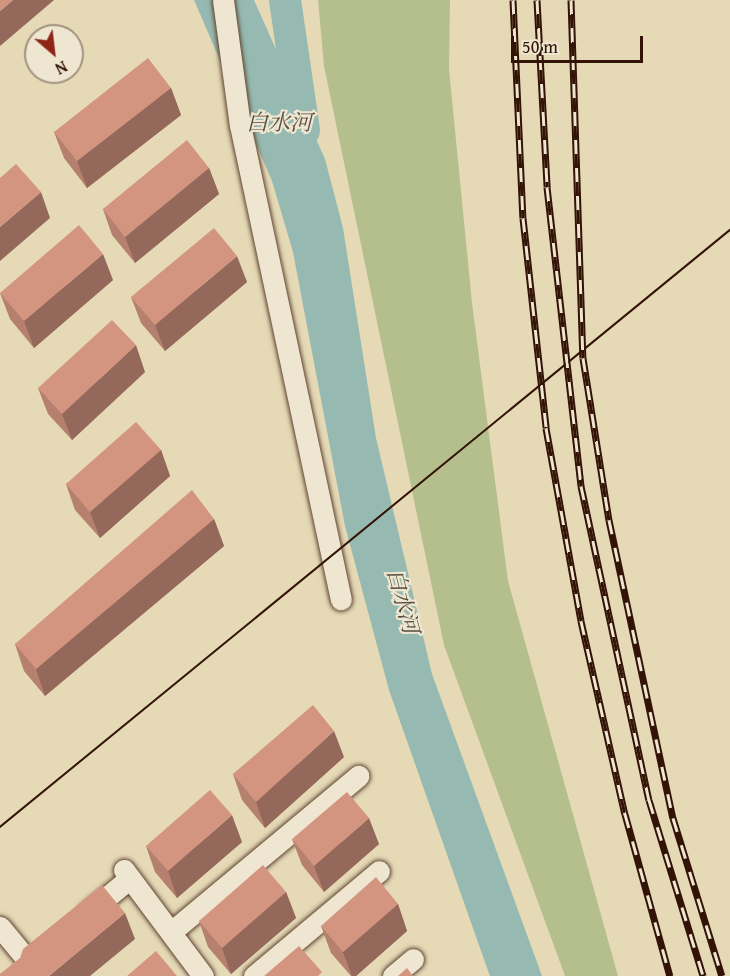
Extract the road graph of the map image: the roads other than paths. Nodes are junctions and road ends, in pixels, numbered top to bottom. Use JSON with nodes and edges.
{"nodes":[{"id":1,"x":223,"y":0,"type":"edge"},
{"id":2,"x":341,"y":599,"type":"dead end"},
{"id":3,"x":358,"y":776,"type":"dead end"},
{"id":4,"x":379,"y":871,"type":"dead end"},
{"id":5,"x":75,"y":924,"type":"edge"},
{"id":6,"x":0,"y":927,"type":"edge"},
{"id":7,"x":171,"y":932,"type":"junction"},
{"id":8,"x":47,"y":947,"type":"edge"},
{"id":9,"x":413,"y":959,"type":"dead end"},
{"id":10,"x":25,"y":969,"type":"edge"},
{"id":11,"x":203,"y":976,"type":"edge"},
{"id":12,"x":254,"y":976,"type":"edge"},
{"id":13,"x":393,"y":976,"type":"edge"}],
"edges":[{"from":1,"to":2,"type":"street"},
{"from":3,"to":7,"type":"street"},
{"from":4,"to":12,"type":"street"},
{"from":5,"to":7,"type":"street"},
{"from":6,"to":10,"type":"street"},
{"from":7,"to":11,"type":"street"},
{"from":8,"to":10,"type":"street"},
{"from":9,"to":13,"type":"street"}]}
